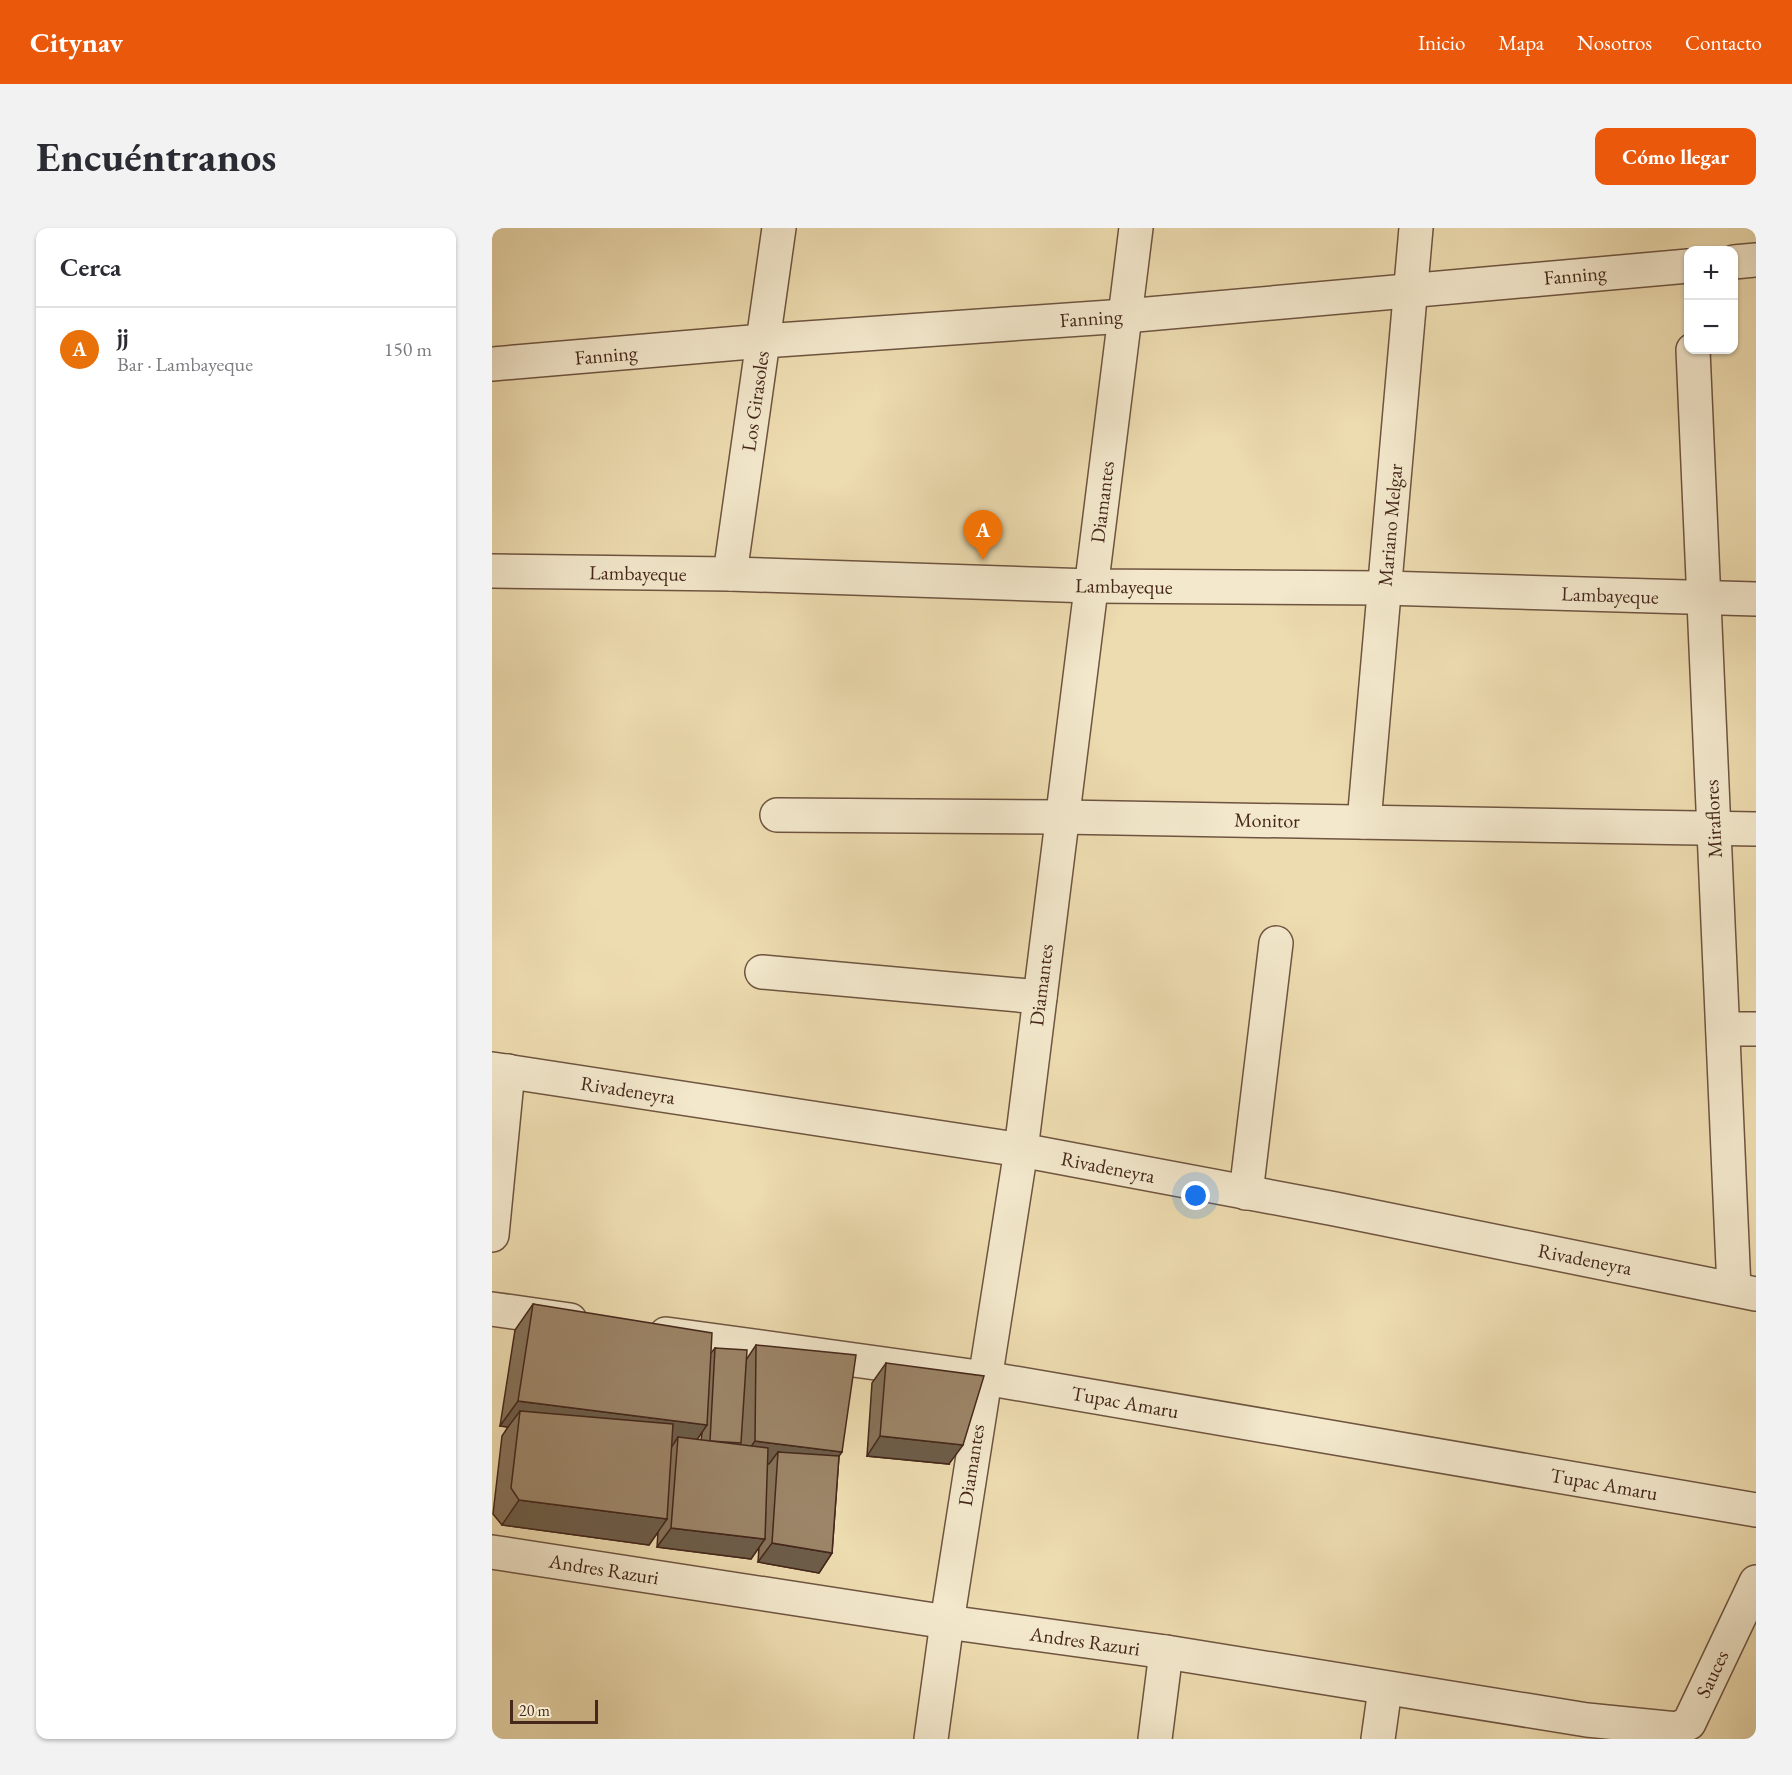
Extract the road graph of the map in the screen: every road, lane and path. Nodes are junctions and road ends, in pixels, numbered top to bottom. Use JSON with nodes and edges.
{"nodes":[{"id":1,"x":779,"y":228,"type":"edge"},
{"id":2,"x":1136,"y":228,"type":"edge"},
{"id":3,"x":1416,"y":228,"type":"edge"},
{"id":4,"x":1756,"y":260,"type":"edge"},
{"id":5,"x":1738,"y":262,"type":"edge"},
{"id":6,"x":1684,"y":266,"type":"edge"},
{"id":7,"x":1411,"y":290,"type":"junction"},
{"id":8,"x":1125,"y":316,"type":"junction"},
{"id":9,"x":763,"y":341,"type":"junction"},
{"id":10,"x":1693,"y":354,"type":"edge"},
{"id":11,"x":492,"y":364,"type":"edge"},
{"id":12,"x":492,"y":571,"type":"edge"},
{"id":13,"x":730,"y":574,"type":"junction"},
{"id":14,"x":1091,"y":586,"type":"junction"},
{"id":15,"x":1384,"y":588,"type":"junction"},
{"id":16,"x":1703,"y":598,"type":"junction"},
{"id":17,"x":1756,"y":599,"type":"edge"},
{"id":18,"x":777,"y":815,"type":"dead end"},
{"id":19,"x":1062,"y":817,"type":"junction"},
{"id":20,"x":1364,"y":822,"type":"junction"},
{"id":21,"x":1713,"y":828,"type":"junction"},
{"id":22,"x":1756,"y":829,"type":"edge"},
{"id":23,"x":1276,"y":943,"type":"dead end"},
{"id":24,"x":762,"y":972,"type":"dead end"},
{"id":25,"x":1040,"y":997,"type":"junction"},
{"id":26,"x":1723,"y":1029,"type":"junction"},
{"id":27,"x":1756,"y":1029,"type":"edge"},
{"id":28,"x":500,"y":1070,"type":"edge"},
{"id":29,"x":1021,"y":1150,"type":"junction"},
{"id":30,"x":1246,"y":1193,"type":"junction"},
{"id":31,"x":492,"y":1235,"type":"edge"},
{"id":32,"x":1745,"y":1291,"type":"edge"},
{"id":33,"x":492,"y":1309,"type":"edge"},
{"id":34,"x":598,"y":1324,"type":"edge"},
{"id":35,"x":633,"y":1329,"type":"edge"},
{"id":36,"x":985,"y":1378,"type":"junction"},
{"id":37,"x":1756,"y":1510,"type":"edge"},
{"id":38,"x":492,"y":1552,"type":"edge"},
{"id":39,"x":1756,"y":1582,"type":"edge"},
{"id":40,"x":947,"y":1622,"type":"junction"},
{"id":41,"x":1166,"y":1652,"type":"junction"},
{"id":42,"x":1385,"y":1689,"type":"junction"},
{"id":43,"x":1677,"y":1729,"type":"joint"},
{"id":44,"x":1585,"y":1730,"type":"edge"},
{"id":45,"x":931,"y":1739,"type":"edge"},
{"id":46,"x":1155,"y":1739,"type":"edge"},
{"id":47,"x":1378,"y":1739,"type":"edge"}],
"edges":[{"from":1,"to":9,"type":"street","name":"Los Girasoles"},
{"from":2,"to":8,"type":"street","name":"Diamantes"},
{"from":3,"to":7,"type":"street","name":"Mariano Melgar"},
{"from":4,"to":5,"type":"street"},
{"from":6,"to":7,"type":"street","name":"Fanning"},
{"from":7,"to":8,"type":"street","name":"Fanning"},
{"from":7,"to":15,"type":"street","name":"Mariano Melgar"},
{"from":8,"to":9,"type":"street","name":"Fanning"},
{"from":8,"to":14,"type":"street","name":"Diamantes"},
{"from":9,"to":11,"type":"street","name":"Fanning"},
{"from":9,"to":13,"type":"street","name":"Los Girasoles"},
{"from":10,"to":16,"type":"street","name":"Miraflores"},
{"from":12,"to":13,"type":"street","name":"Lambayeque"},
{"from":13,"to":14,"type":"street","name":"Lambayeque"},
{"from":14,"to":15,"type":"street","name":"Lambayeque"},
{"from":14,"to":19,"type":"street","name":"Diamantes"},
{"from":15,"to":16,"type":"street","name":"Lambayeque"},
{"from":15,"to":20,"type":"street","name":"Mariano Melgar"},
{"from":16,"to":17,"type":"street","name":"Lambayeque"},
{"from":16,"to":21,"type":"street","name":"Miraflores"},
{"from":18,"to":19,"type":"street","name":"Monitor"},
{"from":19,"to":20,"type":"street","name":"Monitor"},
{"from":19,"to":25,"type":"street","name":"Diamantes"},
{"from":20,"to":21,"type":"street","name":"Monitor"},
{"from":21,"to":22,"type":"street","name":"Monitor"},
{"from":21,"to":26,"type":"street","name":"Miraflores"},
{"from":23,"to":30,"type":"street"},
{"from":24,"to":25,"type":"street"},
{"from":25,"to":29,"type":"street","name":"Diamantes"},
{"from":26,"to":27,"type":"street"},
{"from":26,"to":32,"type":"street","name":"Miraflores"},
{"from":28,"to":29,"type":"street","name":"Rivadeneyra"},
{"from":28,"to":31,"type":"street"},
{"from":29,"to":30,"type":"street","name":"Rivadeneyra"},
{"from":29,"to":36,"type":"street","name":"Diamantes"},
{"from":30,"to":32,"type":"street","name":"Rivadeneyra"},
{"from":33,"to":34,"type":"street"},
{"from":35,"to":36,"type":"street","name":"Tupac Amaru"},
{"from":36,"to":37,"type":"street","name":"Tupac Amaru"},
{"from":36,"to":40,"type":"street","name":"Diamantes"},
{"from":38,"to":40,"type":"street","name":"Andres Razuri"},
{"from":39,"to":43,"type":"street","name":"Sauces"},
{"from":40,"to":41,"type":"street","name":"Andres Razuri"},
{"from":40,"to":45,"type":"street","name":"Diamantes"},
{"from":41,"to":42,"type":"street","name":"Andres Razuri"},
{"from":41,"to":46,"type":"street"},
{"from":42,"to":44,"type":"street","name":"Andres Razuri"},
{"from":42,"to":47,"type":"street"},
{"from":43,"to":44,"type":"street","name":"Andres Razuri"}]}
